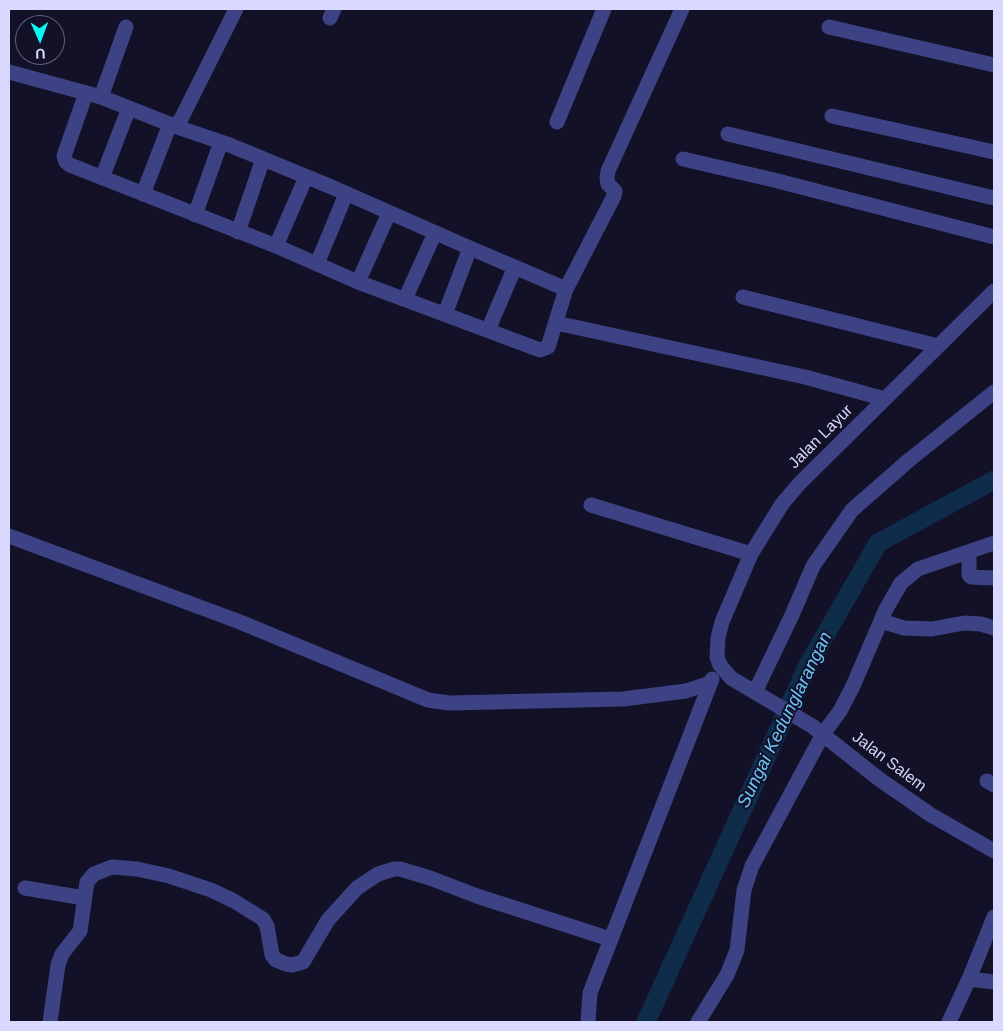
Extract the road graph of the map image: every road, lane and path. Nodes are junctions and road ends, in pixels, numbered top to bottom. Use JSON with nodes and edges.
{"nodes":[{"id":1,"x":236,"y":9,"type":"edge"},
{"id":2,"x":604,"y":9,"type":"edge"},
{"id":3,"x":682,"y":9,"type":"edge"},
{"id":4,"x":126,"y":27,"type":"dead end"},
{"id":5,"x":829,"y":27,"type":"dead end"},
{"id":6,"x":994,"y":65,"type":"edge"},
{"id":7,"x":9,"y":72,"type":"edge"},
{"id":8,"x":86,"y":93,"type":"junction"},
{"id":9,"x":101,"y":97,"type":"junction"},
{"id":10,"x":130,"y":108,"type":"junction"},
{"id":11,"x":832,"y":116,"type":"dead end"},
{"id":12,"x":557,"y":122,"type":"dead end"},
{"id":13,"x":173,"y":126,"type":"junction"},
{"id":14,"x":728,"y":134,"type":"dead end"},
{"id":15,"x":221,"y":142,"type":"junction"},
{"id":16,"x":994,"y":152,"type":"edge"},
{"id":17,"x":263,"y":159,"type":"junction"},
{"id":18,"x":683,"y":159,"type":"dead end"},
{"id":19,"x":306,"y":177,"type":"junction"},
{"id":20,"x":102,"y":178,"type":"junction"},
{"id":21,"x":346,"y":194,"type":"junction"},
{"id":22,"x":145,"y":195,"type":"junction"},
{"id":23,"x":994,"y":198,"type":"edge"},
{"id":24,"x":389,"y":213,"type":"junction"},
{"id":25,"x":195,"y":215,"type":"junction"},
{"id":26,"x":238,"y":232,"type":"junction"},
{"id":27,"x":435,"y":233,"type":"junction"},
{"id":28,"x":994,"y":237,"type":"edge"},
{"id":29,"x":276,"y":246,"type":"junction"},
{"id":30,"x":470,"y":248,"type":"junction"},
{"id":31,"x":317,"y":264,"type":"junction"},
{"id":32,"x":515,"y":267,"type":"junction"},
{"id":33,"x":358,"y":282,"type":"junction"},
{"id":34,"x":566,"y":289,"type":"junction"},
{"id":35,"x":994,"y":291,"type":"edge"},
{"id":36,"x":743,"y":297,"type":"dead end"},
{"id":37,"x":406,"y":299,"type":"junction"},
{"id":38,"x":445,"y":314,"type":"junction"},
{"id":39,"x":556,"y":323,"type":"junction"},
{"id":40,"x":488,"y":330,"type":"junction"},
{"id":41,"x":938,"y":346,"type":"junction"},
{"id":42,"x":994,"y":392,"type":"edge"},
{"id":43,"x":885,"y":399,"type":"junction"},
{"id":44,"x":591,"y":505,"type":"dead end"},
{"id":45,"x":9,"y":536,"type":"edge"},
{"id":46,"x":994,"y":542,"type":"edge"},
{"id":47,"x":969,"y":552,"type":"junction"},
{"id":48,"x":751,"y":554,"type":"junction"},
{"id":49,"x":994,"y":578,"type":"edge"},
{"id":50,"x":881,"y":621,"type":"junction"},
{"id":51,"x":994,"y":628,"type":"edge"},
{"id":52,"x":720,"y":665,"type":"junction"},
{"id":53,"x":710,"y":683,"type":"junction"},
{"id":54,"x":760,"y":695,"type":"junction"},
{"id":55,"x":817,"y":730,"type":"junction"},
{"id":56,"x":993,"y":849,"type":"edge"},
{"id":57,"x":25,"y":888,"type":"dead end"},
{"id":58,"x":84,"y":898,"type":"junction"},
{"id":59,"x":994,"y":918,"type":"edge"},
{"id":60,"x":610,"y":939,"type":"junction"},
{"id":61,"x":969,"y":979,"type":"junction"},
{"id":62,"x":994,"y":982,"type":"edge"},
{"id":63,"x":50,"y":1022,"type":"edge"},
{"id":64,"x":588,"y":1022,"type":"edge"},
{"id":65,"x":698,"y":1022,"type":"edge"},
{"id":66,"x":949,"y":1022,"type":"edge"}],
"edges":[{"from":1,"to":13,"type":"street"},
{"from":2,"to":12,"type":"street"},
{"from":3,"to":34,"type":"street"},
{"from":4,"to":9,"type":"street"},
{"from":5,"to":6,"type":"street"},
{"from":7,"to":8,"type":"street"},
{"from":8,"to":9,"type":"street"},
{"from":8,"to":20,"type":"street"},
{"from":9,"to":10,"type":"street"},
{"from":10,"to":13,"type":"street"},
{"from":10,"to":20,"type":"street"},
{"from":11,"to":16,"type":"street"},
{"from":13,"to":15,"type":"street"},
{"from":13,"to":22,"type":"street"},
{"from":14,"to":23,"type":"street"},
{"from":15,"to":17,"type":"street"},
{"from":15,"to":25,"type":"street"},
{"from":17,"to":19,"type":"street"},
{"from":17,"to":26,"type":"street"},
{"from":18,"to":28,"type":"street"},
{"from":19,"to":21,"type":"street"},
{"from":19,"to":29,"type":"street"},
{"from":20,"to":22,"type":"street"},
{"from":21,"to":24,"type":"street"},
{"from":21,"to":31,"type":"street"},
{"from":22,"to":25,"type":"street"},
{"from":24,"to":27,"type":"street"},
{"from":24,"to":33,"type":"street"},
{"from":25,"to":26,"type":"street"},
{"from":26,"to":29,"type":"street"},
{"from":27,"to":30,"type":"street"},
{"from":27,"to":37,"type":"street"},
{"from":29,"to":31,"type":"street"},
{"from":30,"to":32,"type":"street"},
{"from":30,"to":38,"type":"street"},
{"from":31,"to":33,"type":"street"},
{"from":32,"to":34,"type":"street"},
{"from":32,"to":40,"type":"street"},
{"from":33,"to":37,"type":"street"},
{"from":34,"to":39,"type":"street"},
{"from":35,"to":41,"type":"street","name":"Jalan Layur"},
{"from":36,"to":41,"type":"street"},
{"from":37,"to":38,"type":"street"},
{"from":38,"to":40,"type":"street"},
{"from":39,"to":40,"type":"street"},
{"from":39,"to":43,"type":"street"},
{"from":41,"to":43,"type":"street","name":"Jalan Layur"},
{"from":42,"to":54,"type":"street"},
{"from":43,"to":48,"type":"street","name":"Jalan Layur"},
{"from":44,"to":48,"type":"street"},
{"from":45,"to":53,"type":"street"},
{"from":46,"to":47,"type":"street"},
{"from":47,"to":49,"type":"street"},
{"from":47,"to":50,"type":"street"},
{"from":48,"to":52,"type":"street","name":"Jalan Layur"},
{"from":50,"to":51,"type":"street"},
{"from":50,"to":55,"type":"street"},
{"from":52,"to":53,"type":"street"},
{"from":52,"to":54,"type":"street","name":"Jalan Salem"},
{"from":53,"to":60,"type":"street"},
{"from":54,"to":55,"type":"street","name":"Jalan Salem"},
{"from":55,"to":56,"type":"street","name":"Jalan Salem"},
{"from":55,"to":65,"type":"street"},
{"from":57,"to":58,"type":"street"},
{"from":58,"to":60,"type":"street"},
{"from":58,"to":63,"type":"street"},
{"from":59,"to":61,"type":"street"},
{"from":60,"to":64,"type":"street"},
{"from":61,"to":62,"type":"street"},
{"from":61,"to":66,"type":"street"}]}
